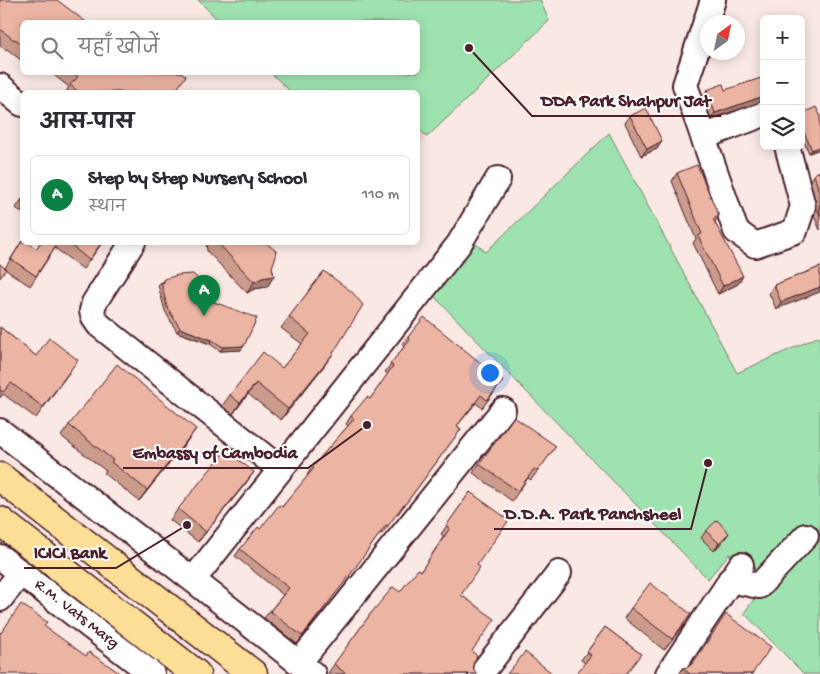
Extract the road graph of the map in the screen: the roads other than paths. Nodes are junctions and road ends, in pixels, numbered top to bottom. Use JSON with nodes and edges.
{"nodes":[{"id":1,"x":713,"y":0,"type":"edge"},
{"id":2,"x":0,"y":86,"type":"edge"},
{"id":3,"x":20,"y":102,"type":"edge"},
{"id":4,"x":760,"y":116,"type":"edge"},
{"id":5,"x":703,"y":137,"type":"junction"},
{"id":6,"x":788,"y":150,"type":"edge"},
{"id":7,"x":498,"y":179,"type":"dead end"},
{"id":8,"x":131,"y":245,"type":"edge"},
{"id":9,"x":503,"y":410,"type":"dead end"},
{"id":10,"x":0,"y":432,"type":"edge"},
{"id":11,"x":280,"y":469,"type":"junction"},
{"id":12,"x":0,"y":477,"type":"edge"},
{"id":13,"x":0,"y":521,"type":"edge"},
{"id":14,"x":806,"y":536,"type":"dead end"},
{"id":15,"x":0,"y":557,"type":"edge"},
{"id":16,"x":736,"y":572,"type":"junction"},
{"id":17,"x":21,"y":573,"type":"junction"},
{"id":18,"x":559,"y":573,"type":"dead end"},
{"id":19,"x":193,"y":580,"type":"junction"},
{"id":20,"x":0,"y":599,"type":"edge"},
{"id":21,"x":753,"y":601,"type":"dead end"},
{"id":22,"x":306,"y":668,"type":"edge"},
{"id":23,"x":152,"y":674,"type":"edge"},
{"id":24,"x":196,"y":674,"type":"edge"},
{"id":25,"x":253,"y":674,"type":"edge"},
{"id":26,"x":481,"y":674,"type":"edge"},
{"id":27,"x":668,"y":674,"type":"edge"}],
"edges":[{"from":1,"to":5,"type":"street"},
{"from":2,"to":3,"type":"street"},
{"from":4,"to":5,"type":"street"},
{"from":5,"to":6,"type":"street"},
{"from":7,"to":11,"type":"street"},
{"from":8,"to":11,"type":"street"},
{"from":9,"to":22,"type":"street"},
{"from":10,"to":19,"type":"street"},
{"from":11,"to":19,"type":"street"},
{"from":12,"to":25,"type":"main road"},
{"from":13,"to":24,"type":"main road"},
{"from":14,"to":16,"type":"street"},
{"from":15,"to":17,"type":"street","name":"R.M. Vats Marg"},
{"from":16,"to":21,"type":"street"},
{"from":16,"to":27,"type":"street"},
{"from":17,"to":20,"type":"street"},
{"from":17,"to":23,"type":"street","name":"R.M. Vats Marg"},
{"from":18,"to":26,"type":"street"},
{"from":19,"to":22,"type":"street"}]}
